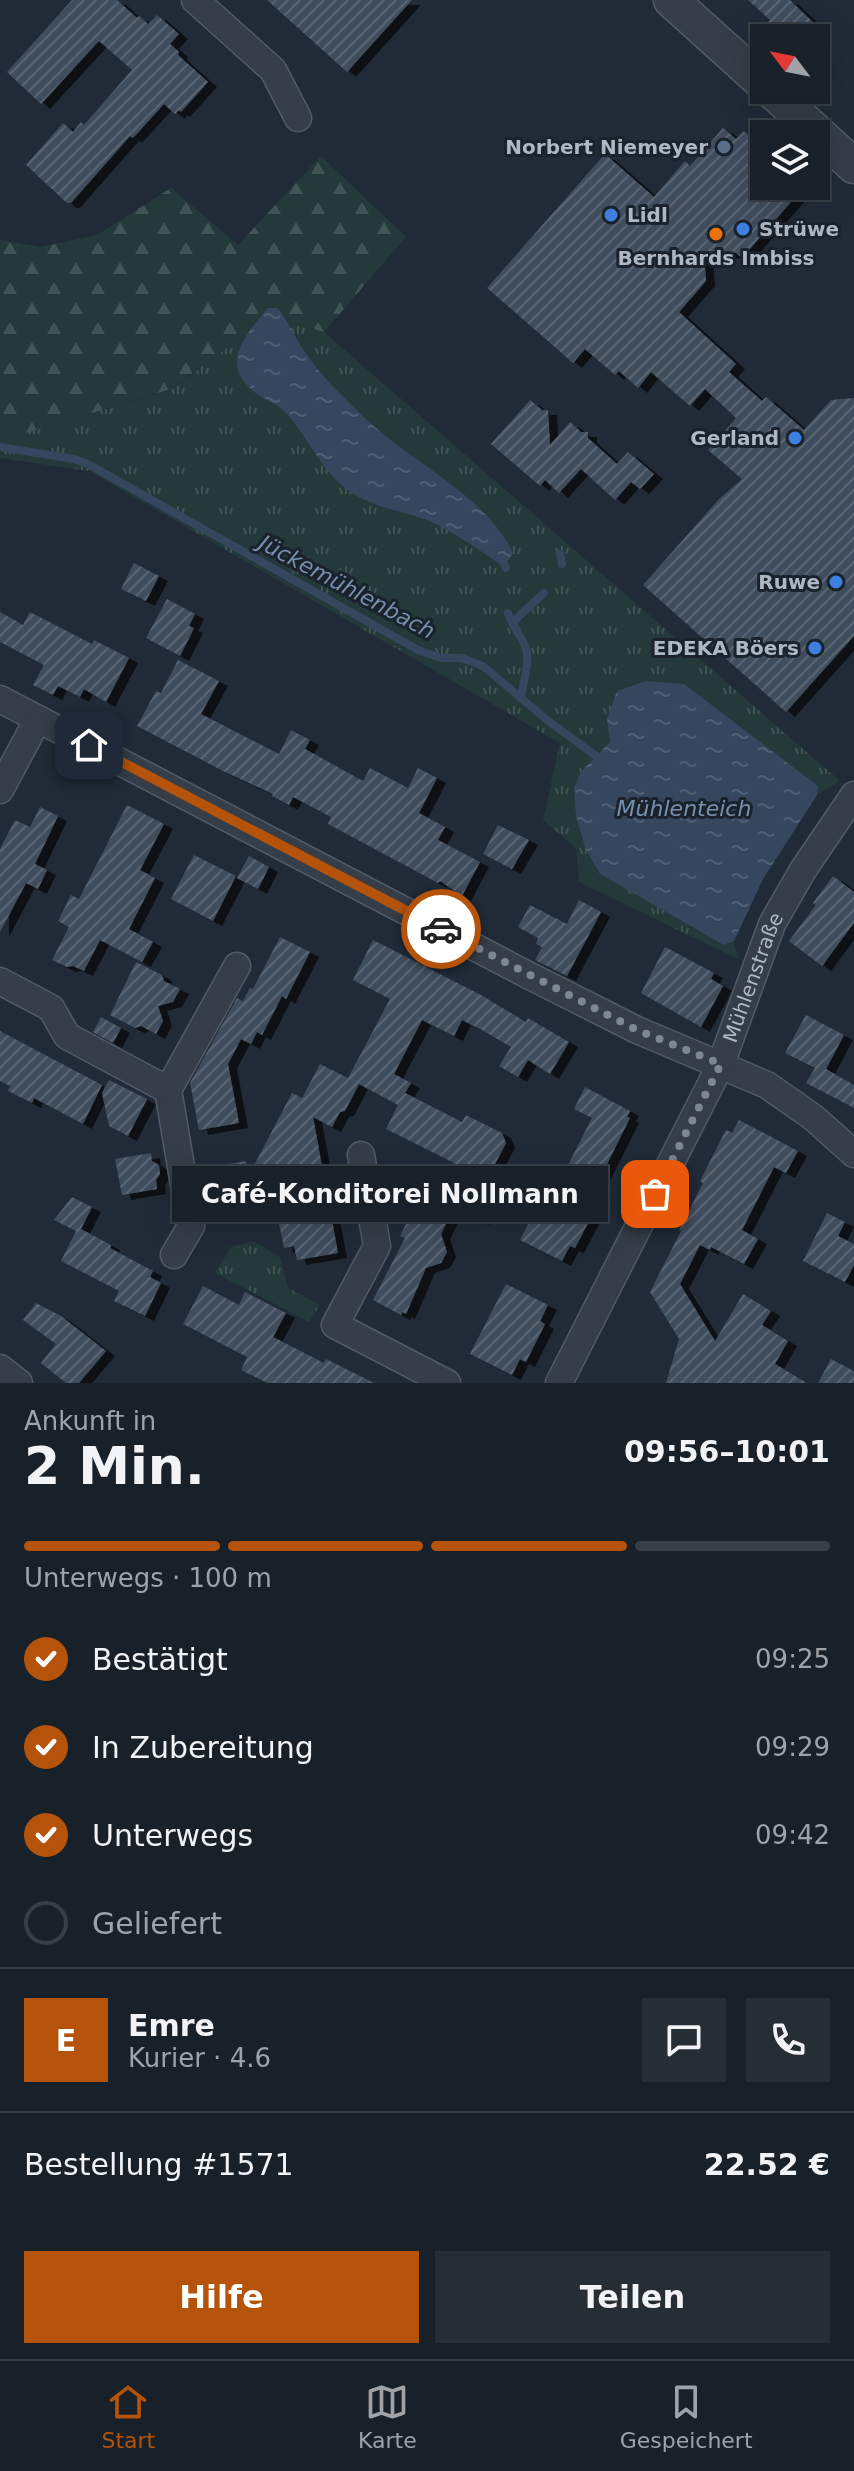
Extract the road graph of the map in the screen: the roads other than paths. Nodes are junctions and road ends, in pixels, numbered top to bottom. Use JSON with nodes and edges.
{"nodes":[{"id":1,"x":195,"y":0,"type":"edge"},
{"id":2,"x":671,"y":0,"type":"edge"},
{"id":3,"x":750,"y":71,"type":"edge"},
{"id":4,"x":786,"y":104,"type":"edge"},
{"id":5,"x":298,"y":118,"type":"dead end"},
{"id":6,"x":854,"y":166,"type":"edge"},
{"id":7,"x":0,"y":699,"type":"edge"},
{"id":8,"x":38,"y":719,"type":"junction"},
{"id":9,"x":0,"y":790,"type":"edge"},
{"id":10,"x":854,"y":795,"type":"edge"},
{"id":11,"x":237,"y":966,"type":"dead end"},
{"id":12,"x":0,"y":981,"type":"edge"},
{"id":13,"x":721,"y":1064,"type":"junction"},
{"id":14,"x":168,"y":1090,"type":"junction"},
{"id":15,"x":854,"y":1154,"type":"edge"},
{"id":16,"x":361,"y":1155,"type":"dead end"},
{"id":17,"x":174,"y":1255,"type":"dead end"},
{"id":18,"x":0,"y":1368,"type":"edge"},
{"id":19,"x":19,"y":1383,"type":"edge"},
{"id":20,"x":447,"y":1383,"type":"edge"},
{"id":21,"x":559,"y":1383,"type":"edge"}],
"edges":[{"from":1,"to":5,"type":"street"},
{"from":2,"to":3,"type":"street"},
{"from":4,"to":6,"type":"street"},
{"from":7,"to":8,"type":"street"},
{"from":8,"to":9,"type":"street"},
{"from":8,"to":13,"type":"street"},
{"from":10,"to":13,"type":"street","name":"Mühlenstraße"},
{"from":11,"to":14,"type":"street"},
{"from":12,"to":14,"type":"street"},
{"from":13,"to":15,"type":"street"},
{"from":13,"to":21,"type":"street","name":"Mühlenstraße"},
{"from":14,"to":17,"type":"street"},
{"from":16,"to":20,"type":"street"},
{"from":18,"to":19,"type":"street"}]}
